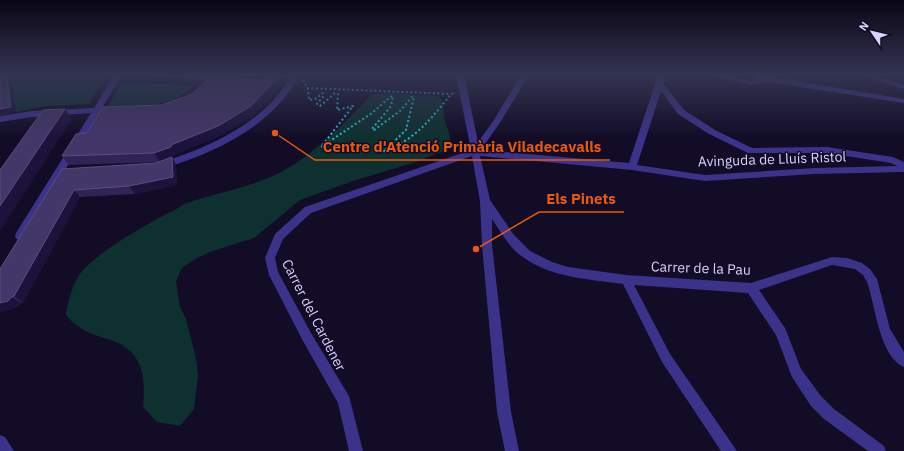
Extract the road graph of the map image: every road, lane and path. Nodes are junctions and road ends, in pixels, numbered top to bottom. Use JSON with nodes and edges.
{"nodes":[{"id":1,"x":105,"y":96,"type":"edge"},
{"id":2,"x":280,"y":96,"type":"edge"},
{"id":3,"x":308,"y":96,"type":"edge"},
{"id":4,"x":319,"y":96,"type":"edge"},
{"id":5,"x":323,"y":96,"type":"edge"},
{"id":6,"x":331,"y":96,"type":"edge"},
{"id":7,"x":338,"y":96,"type":"edge"},
{"id":8,"x":393,"y":96,"type":"joint"},
{"id":9,"x":449,"y":96,"type":"edge"},
{"id":10,"x":464,"y":96,"type":"edge"},
{"id":11,"x":512,"y":96,"type":"edge"},
{"id":12,"x":655,"y":96,"type":"edge"},
{"id":13,"x":671,"y":96,"type":"edge"},
{"id":14,"x":875,"y":96,"type":"edge"},
{"id":15,"x":413,"y":97,"type":"joint"},
{"id":16,"x":904,"y":101,"type":"edge"},
{"id":17,"x":112,"y":109,"type":"edge"},
{"id":18,"x":96,"y":110,"type":"junction"},
{"id":19,"x":0,"y":120,"type":"edge"},
{"id":20,"x":475,"y":152,"type":"junction"},
{"id":21,"x":904,"y":166,"type":"edge"},
{"id":22,"x":153,"y":167,"type":"edge"},
{"id":23,"x":632,"y":167,"type":"junction"},
{"id":24,"x":904,"y":169,"type":"edge"},
{"id":25,"x":485,"y":201,"type":"junction"},
{"id":26,"x":16,"y":243,"type":"edge"},
{"id":27,"x":626,"y":280,"type":"junction"},
{"id":28,"x":751,"y":288,"type":"junction"},
{"id":29,"x":904,"y":361,"type":"edge"},
{"id":30,"x":0,"y":442,"type":"edge"},
{"id":31,"x":7,"y":451,"type":"edge"},
{"id":32,"x":356,"y":451,"type":"edge"},
{"id":33,"x":512,"y":451,"type":"edge"},
{"id":34,"x":730,"y":451,"type":"edge"},
{"id":35,"x":879,"y":451,"type":"edge"}],
"edges":[{"from":1,"to":18,"type":"street"},
{"from":2,"to":22,"type":"street"},
{"from":3,"to":4,"type":"path"},
{"from":5,"to":6,"type":"path"},
{"from":7,"to":8,"type":"path"},
{"from":8,"to":15,"type":"path"},
{"from":9,"to":15,"type":"path"},
{"from":10,"to":20,"type":"street"},
{"from":11,"to":20,"type":"street"},
{"from":12,"to":23,"type":"street"},
{"from":13,"to":21,"type":"street"},
{"from":14,"to":16,"type":"street"},
{"from":17,"to":18,"type":"street"},
{"from":18,"to":19,"type":"street"},
{"from":18,"to":26,"type":"street"},
{"from":20,"to":23,"type":"street","name":"Avinguda de Lluís Ristol"},
{"from":20,"to":25,"type":"street"},
{"from":20,"to":32,"type":"street","name":"Carrer del Cardener"},
{"from":23,"to":24,"type":"street","name":"Avinguda de Lluís Ristol"},
{"from":25,"to":27,"type":"street","name":"Carrer de la Pau"},
{"from":25,"to":33,"type":"street"},
{"from":27,"to":28,"type":"street","name":"Carrer de la Pau"},
{"from":27,"to":34,"type":"street"},
{"from":28,"to":29,"type":"street","name":"Carrer de la Pau"},
{"from":28,"to":35,"type":"street"},
{"from":30,"to":31,"type":"street"}]}
